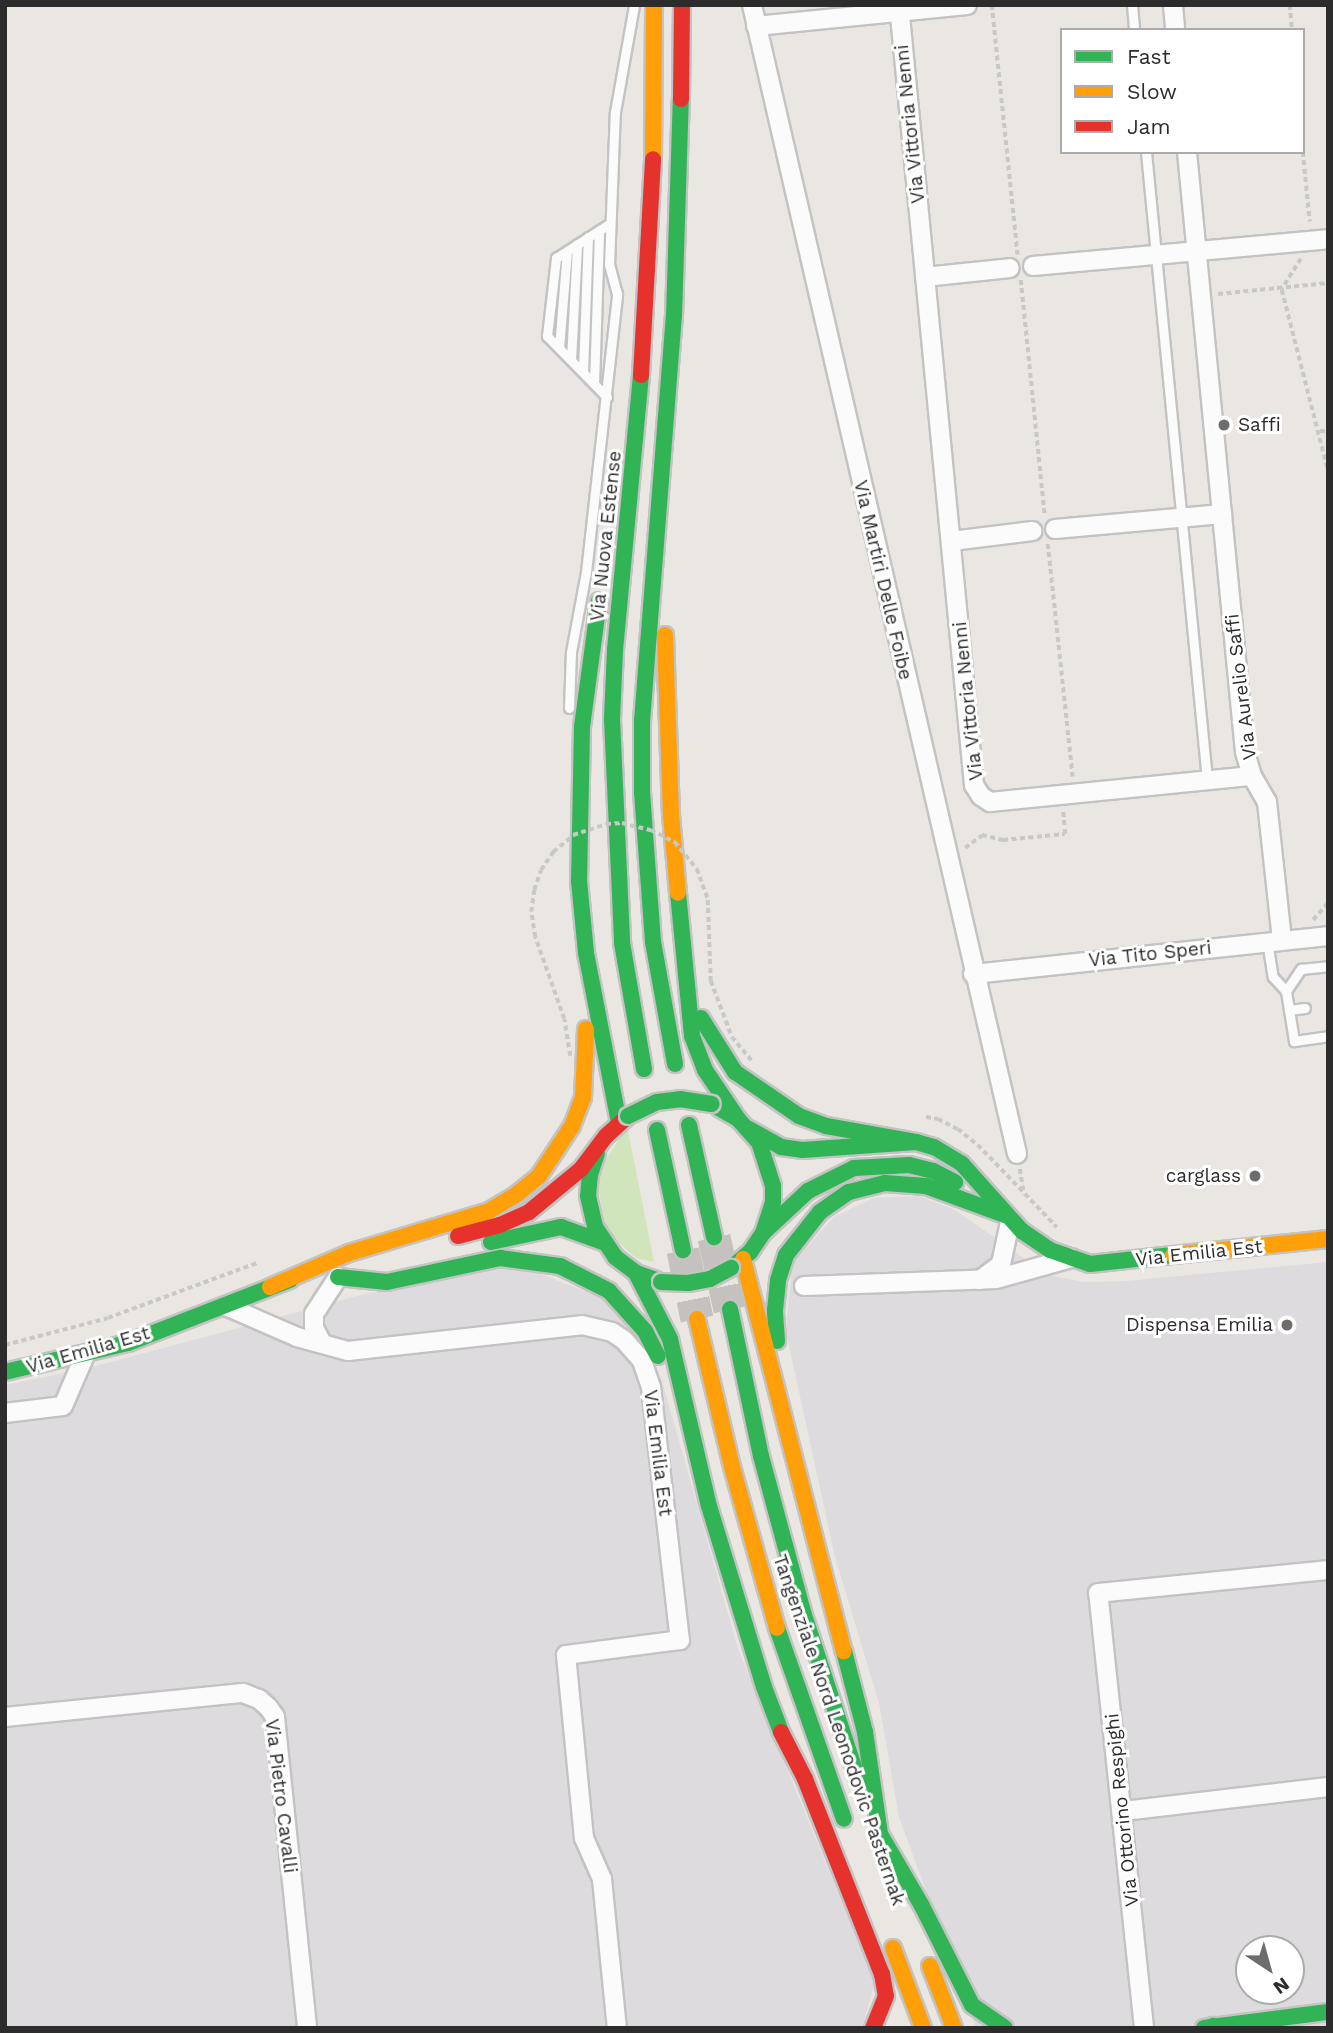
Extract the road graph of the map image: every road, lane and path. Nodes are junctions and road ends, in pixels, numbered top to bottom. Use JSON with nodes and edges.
{"nodes":[{"id":1,"x":634,"y":5,"type":"edge"},
{"id":2,"x":654,"y":5,"type":"edge"},
{"id":3,"x":681,"y":5,"type":"edge"},
{"id":4,"x":752,"y":5,"type":"edge"},
{"id":5,"x":967,"y":5,"type":"edge"},
{"id":6,"x":992,"y":5,"type":"edge"},
{"id":7,"x":1132,"y":5,"type":"edge"},
{"id":8,"x":1172,"y":5,"type":"edge"},
{"id":9,"x":1290,"y":5,"type":"edge"},
{"id":10,"x":899,"y":8,"type":"edge"},
{"id":11,"x":756,"y":26,"type":"junction"},
{"id":12,"x":1134,"y":28,"type":"edge"},
{"id":13,"x":1175,"y":28,"type":"edge"},
{"id":14,"x":1292,"y":28,"type":"edge"},
{"id":15,"x":1146,"y":154,"type":"edge"},
{"id":16,"x":1187,"y":154,"type":"edge"},
{"id":17,"x":1303,"y":154,"type":"edge"},
{"id":18,"x":609,"y":224,"type":"junction"},
{"id":19,"x":599,"y":231,"type":"junction"},
{"id":20,"x":588,"y":237,"type":"junction"},
{"id":21,"x":1320,"y":240,"type":"edge"},
{"id":22,"x":577,"y":244,"type":"junction"},
{"id":23,"x":1197,"y":252,"type":"junction"},
{"id":24,"x":1156,"y":256,"type":"junction"},
{"id":25,"x":1032,"y":266,"type":"dead end"},
{"id":26,"x":1010,"y":268,"type":"dead end"},
{"id":27,"x":925,"y":277,"type":"junction"},
{"id":28,"x":1328,"y":283,"type":"edge"},
{"id":29,"x":1282,"y":290,"type":"junction"},
{"id":30,"x":1215,"y":294,"type":"dead end"},
{"id":31,"x":571,"y":360,"type":"junction"},
{"id":32,"x":583,"y":372,"type":"junction"},
{"id":33,"x":594,"y":384,"type":"junction"},
{"id":34,"x":641,"y":392,"type":"junction"},
{"id":35,"x":668,"y":394,"type":"junction"},
{"id":36,"x":607,"y":397,"type":"junction"},
{"id":37,"x":1320,"y":431,"type":"junction"},
{"id":38,"x":1328,"y":431,"type":"edge"},
{"id":39,"x":1328,"y":470,"type":"edge"},
{"id":40,"x":1222,"y":514,"type":"junction"},
{"id":41,"x":1182,"y":518,"type":"junction"},
{"id":42,"x":1045,"y":527,"type":"junction"},
{"id":43,"x":952,"y":541,"type":"junction"},
{"id":44,"x":608,"y":547,"type":"dead end"},
{"id":45,"x":601,"y":588,"type":"dead end"},
{"id":46,"x":569,"y":722,"type":"dead end"},
{"id":47,"x":570,"y":746,"type":"dead end"},
{"id":48,"x":1252,"y":776,"type":"junction"},
{"id":49,"x":1207,"y":780,"type":"junction"},
{"id":50,"x":1075,"y":794,"type":"junction"},
{"id":51,"x":578,"y":814,"type":"junction"},
{"id":52,"x":1328,"y":936,"type":"edge"},
{"id":53,"x":1275,"y":940,"type":"junction"},
{"id":54,"x":586,"y":953,"type":"junction"},
{"id":55,"x":1328,"y":966,"type":"edge"},
{"id":56,"x":686,"y":973,"type":"junction"},
{"id":57,"x":973,"y":974,"type":"junction"},
{"id":58,"x":1286,"y":991,"type":"junction"},
{"id":59,"x":1305,"y":1007,"type":"dead end"},
{"id":60,"x":1289,"y":1010,"type":"junction"},
{"id":61,"x":1328,"y":1036,"type":"edge"},
{"id":62,"x":675,"y":1064,"type":"dead end"},
{"id":63,"x":569,"y":1066,"type":"dead end"},
{"id":64,"x":760,"y":1068,"type":"dead end"},
{"id":65,"x":644,"y":1069,"type":"dead end"},
{"id":66,"x":913,"y":1116,"type":"dead end"},
{"id":67,"x":623,"y":1119,"type":"junction"},
{"id":68,"x":744,"y":1124,"type":"junction"},
{"id":69,"x":689,"y":1125,"type":"dead end"},
{"id":70,"x":657,"y":1130,"type":"dead end"},
{"id":71,"x":916,"y":1142,"type":"junction"},
{"id":72,"x":597,"y":1152,"type":"junction"},
{"id":73,"x":1017,"y":1154,"type":"dead end"},
{"id":74,"x":1008,"y":1218,"type":"junction"},
{"id":75,"x":1060,"y":1230,"type":"dead end"},
{"id":76,"x":763,"y":1233,"type":"junction"},
{"id":77,"x":714,"y":1237,"type":"tunnel mouth"},
{"id":78,"x":1328,"y":1239,"type":"edge"},
{"id":79,"x":603,"y":1242,"type":"junction"},
{"id":80,"x":683,"y":1250,"type":"tunnel mouth"},
{"id":81,"x":1070,"y":1258,"type":"junction"},
{"id":82,"x":267,"y":1259,"type":"dead end"},
{"id":83,"x":737,"y":1264,"type":"junction"},
{"id":84,"x":636,"y":1273,"type":"junction"},
{"id":85,"x":338,"y":1277,"type":"junction"},
{"id":86,"x":980,"y":1280,"type":"junction"},
{"id":87,"x":804,"y":1286,"type":"dead end"},
{"id":88,"x":270,"y":1287,"type":"junction"},
{"id":89,"x":218,"y":1309,"type":"junction"},
{"id":90,"x":730,"y":1309,"type":"tunnel mouth"},
{"id":91,"x":697,"y":1319,"type":"tunnel mouth"},
{"id":92,"x":322,"y":1343,"type":"junction"},
{"id":93,"x":5,"y":1345,"type":"edge"},
{"id":94,"x":85,"y":1355,"type":"junction"},
{"id":95,"x":5,"y":1372,"type":"edge"},
{"id":96,"x":5,"y":1413,"type":"edge"},
{"id":97,"x":686,"y":1415,"type":"junction"},
{"id":98,"x":821,"y":1567,"type":"junction"},
{"id":99,"x":1328,"y":1570,"type":"edge"},
{"id":100,"x":744,"y":1619,"type":"junction"},
{"id":101,"x":5,"y":1717,"type":"edge"},
{"id":102,"x":1328,"y":1787,"type":"edge"},
{"id":103,"x":1124,"y":1811,"type":"junction"},
{"id":104,"x":880,"y":1834,"type":"junction"},
{"id":105,"x":887,"y":1935,"type":"dead end"},
{"id":106,"x":1328,"y":2012,"type":"edge"},
{"id":107,"x":1209,"y":2027,"type":"edge"},
{"id":108,"x":307,"y":2028,"type":"edge"},
{"id":109,"x":617,"y":2028,"type":"edge"},
{"id":110,"x":873,"y":2028,"type":"edge"},
{"id":111,"x":923,"y":2028,"type":"edge"},
{"id":112,"x":954,"y":2028,"type":"edge"},
{"id":113,"x":1005,"y":2028,"type":"edge"},
{"id":114,"x":1144,"y":2028,"type":"edge"}],
"edges":[{"from":1,"to":18,"type":"lane"},
{"from":2,"to":34,"type":"main road","name":"Via Nuova Estense"},
{"from":3,"to":35,"type":"main road"},
{"from":4,"to":11,"type":"street","name":"Via Martiri Delle Foibe"},
{"from":5,"to":10,"type":"street"},
{"from":6,"to":42,"type":"path"},
{"from":7,"to":12,"type":"lane"},
{"from":8,"to":13,"type":"street"},
{"from":9,"to":14,"type":"path"},
{"from":10,"to":11,"type":"street"},
{"from":10,"to":27,"type":"street","name":"Via Vittoria Nenni"},
{"from":11,"to":57,"type":"street","name":"Via Martiri Delle Foibe"},
{"from":15,"to":24,"type":"lane"},
{"from":16,"to":23,"type":"street","name":"Via Aurelio Saffi"},
{"from":17,"to":21,"type":"path"},
{"from":18,"to":19,"type":"lane"},
{"from":18,"to":36,"type":"lane"},
{"from":19,"to":20,"type":"lane"},
{"from":19,"to":33,"type":"lane"},
{"from":20,"to":22,"type":"lane"},
{"from":20,"to":32,"type":"lane"},
{"from":21,"to":23,"type":"street"},
{"from":21,"to":29,"type":"path"},
{"from":22,"to":31,"type":"lane"},
{"from":22,"to":31,"type":"lane"},
{"from":23,"to":24,"type":"street"},
{"from":23,"to":40,"type":"street","name":"Via Aurelio Saffi"},
{"from":24,"to":25,"type":"street"},
{"from":24,"to":41,"type":"lane"},
{"from":26,"to":27,"type":"street"},
{"from":27,"to":43,"type":"street","name":"Via Vittoria Nenni"},
{"from":28,"to":29,"type":"path"},
{"from":29,"to":30,"type":"path"},
{"from":29,"to":37,"type":"path"},
{"from":31,"to":32,"type":"lane"},
{"from":32,"to":33,"type":"lane"},
{"from":33,"to":36,"type":"lane"},
{"from":34,"to":44,"type":"main road"},
{"from":34,"to":65,"type":"main road","name":"Via Nuova Estense"},
{"from":35,"to":56,"type":"main road"},
{"from":35,"to":62,"type":"main road"},
{"from":36,"to":46,"type":"lane"},
{"from":37,"to":38,"type":"path"},
{"from":37,"to":39,"type":"path"},
{"from":40,"to":41,"type":"street"},
{"from":40,"to":48,"type":"street","name":"Via Aurelio Saffi"},
{"from":41,"to":42,"type":"street"},
{"from":41,"to":49,"type":"lane"},
{"from":42,"to":43,"type":"street"},
{"from":42,"to":50,"type":"path"},
{"from":43,"to":50,"type":"street","name":"Via Vittoria Nenni"},
{"from":45,"to":51,"type":"main road"},
{"from":47,"to":51,"type":"lane"},
{"from":48,"to":49,"type":"street","name":"Via Vittoria Nenni"},
{"from":48,"to":53,"type":"street","name":"Via Aurelio Saffi"},
{"from":49,"to":50,"type":"street","name":"Via Vittoria Nenni"},
{"from":51,"to":54,"type":"main road"},
{"from":52,"to":53,"type":"street","name":"Via Tito Speri"},
{"from":53,"to":57,"type":"street","name":"Via Tito Speri"},
{"from":53,"to":58,"type":"lane"},
{"from":54,"to":67,"type":"main road"},
{"from":54,"to":88,"type":"main road"},
{"from":55,"to":58,"type":"lane"},
{"from":56,"to":68,"type":"main road"},
{"from":56,"to":71,"type":"main road"},
{"from":57,"to":73,"type":"street","name":"Via Martiri Delle Foibe"},
{"from":58,"to":60,"type":"lane"},
{"from":59,"to":60,"type":"lane"},
{"from":60,"to":61,"type":"lane"},
{"from":63,"to":64,"type":"path","bridge":true},
{"from":66,"to":75,"type":"path"},
{"from":67,"to":68,"type":"main road","bridge":true},
{"from":67,"to":72,"type":"main road","name":"Via Emilia Est"},
{"from":68,"to":71,"type":"main road","name":"Via Emilia Est"},
{"from":68,"to":76,"type":"main road","name":"Via Emilia Est"},
{"from":69,"to":77,"type":"main road"},
{"from":70,"to":80,"type":"main road"},
{"from":71,"to":74,"type":"main road","name":"Via Emilia Est"},
{"from":72,"to":79,"type":"main road","name":"Via Emilia Est"},
{"from":72,"to":88,"type":"main road","name":"Via Emilia Est"},
{"from":74,"to":76,"type":"main road","name":"Via Emilia Est"},
{"from":74,"to":81,"type":"main road","name":"Via Emilia Est"},
{"from":74,"to":86,"type":"street"},
{"from":74,"to":98,"type":"main road"},
{"from":76,"to":83,"type":"main road","name":"Via Emilia Est"},
{"from":78,"to":81,"type":"main road","name":"Via Emilia Est"},
{"from":79,"to":84,"type":"main road","name":"Via Emilia Est"},
{"from":79,"to":85,"type":"main road","name":"Via Emilia Est"},
{"from":81,"to":86,"type":"street","name":"Via Emilia Est"},
{"from":82,"to":93,"type":"path"},
{"from":83,"to":84,"type":"main road","name":"Via Emilia Est","bridge":true},
{"from":83,"to":98,"type":"main road"},
{"from":84,"to":97,"type":"main road"},
{"from":85,"to":89,"type":"main road","name":"Via Emilia Est"},
{"from":85,"to":92,"type":"street"},
{"from":85,"to":97,"type":"main road"},
{"from":86,"to":87,"type":"street","name":"Via Emilia Est"},
{"from":88,"to":89,"type":"main road","name":"Via Emilia Est"},
{"from":89,"to":92,"type":"street"},
{"from":89,"to":94,"type":"main road","name":"Via Emilia Est"},
{"from":90,"to":104,"type":"main road","name":"Tangenziale Nord Leonodovic Pasternak"},
{"from":91,"to":100,"type":"main road","name":"Tangenziale Nord Leonodovic Pasternak"},
{"from":92,"to":109,"type":"street","name":"Via Emilia Est"},
{"from":94,"to":95,"type":"main road","name":"Via Emilia Est"},
{"from":94,"to":96,"type":"street"},
{"from":97,"to":100,"type":"main road"},
{"from":98,"to":104,"type":"main road"},
{"from":99,"to":103,"type":"street","name":"Via Ottorino Respighi"},
{"from":100,"to":110,"type":"main road"},
{"from":101,"to":108,"type":"street","name":"Via Pietro Cavalli"},
{"from":102,"to":103,"type":"street"},
{"from":103,"to":114,"type":"street","name":"Via Ottorino Respighi"},
{"from":104,"to":112,"type":"main road","name":"Tangenziale Nord Leonodovic Pasternak"},
{"from":104,"to":113,"type":"main road"},
{"from":105,"to":111,"type":"main road","name":"Tangenziale Nord Leonodovic Pasternak"},
{"from":106,"to":107,"type":"main road"}]}
